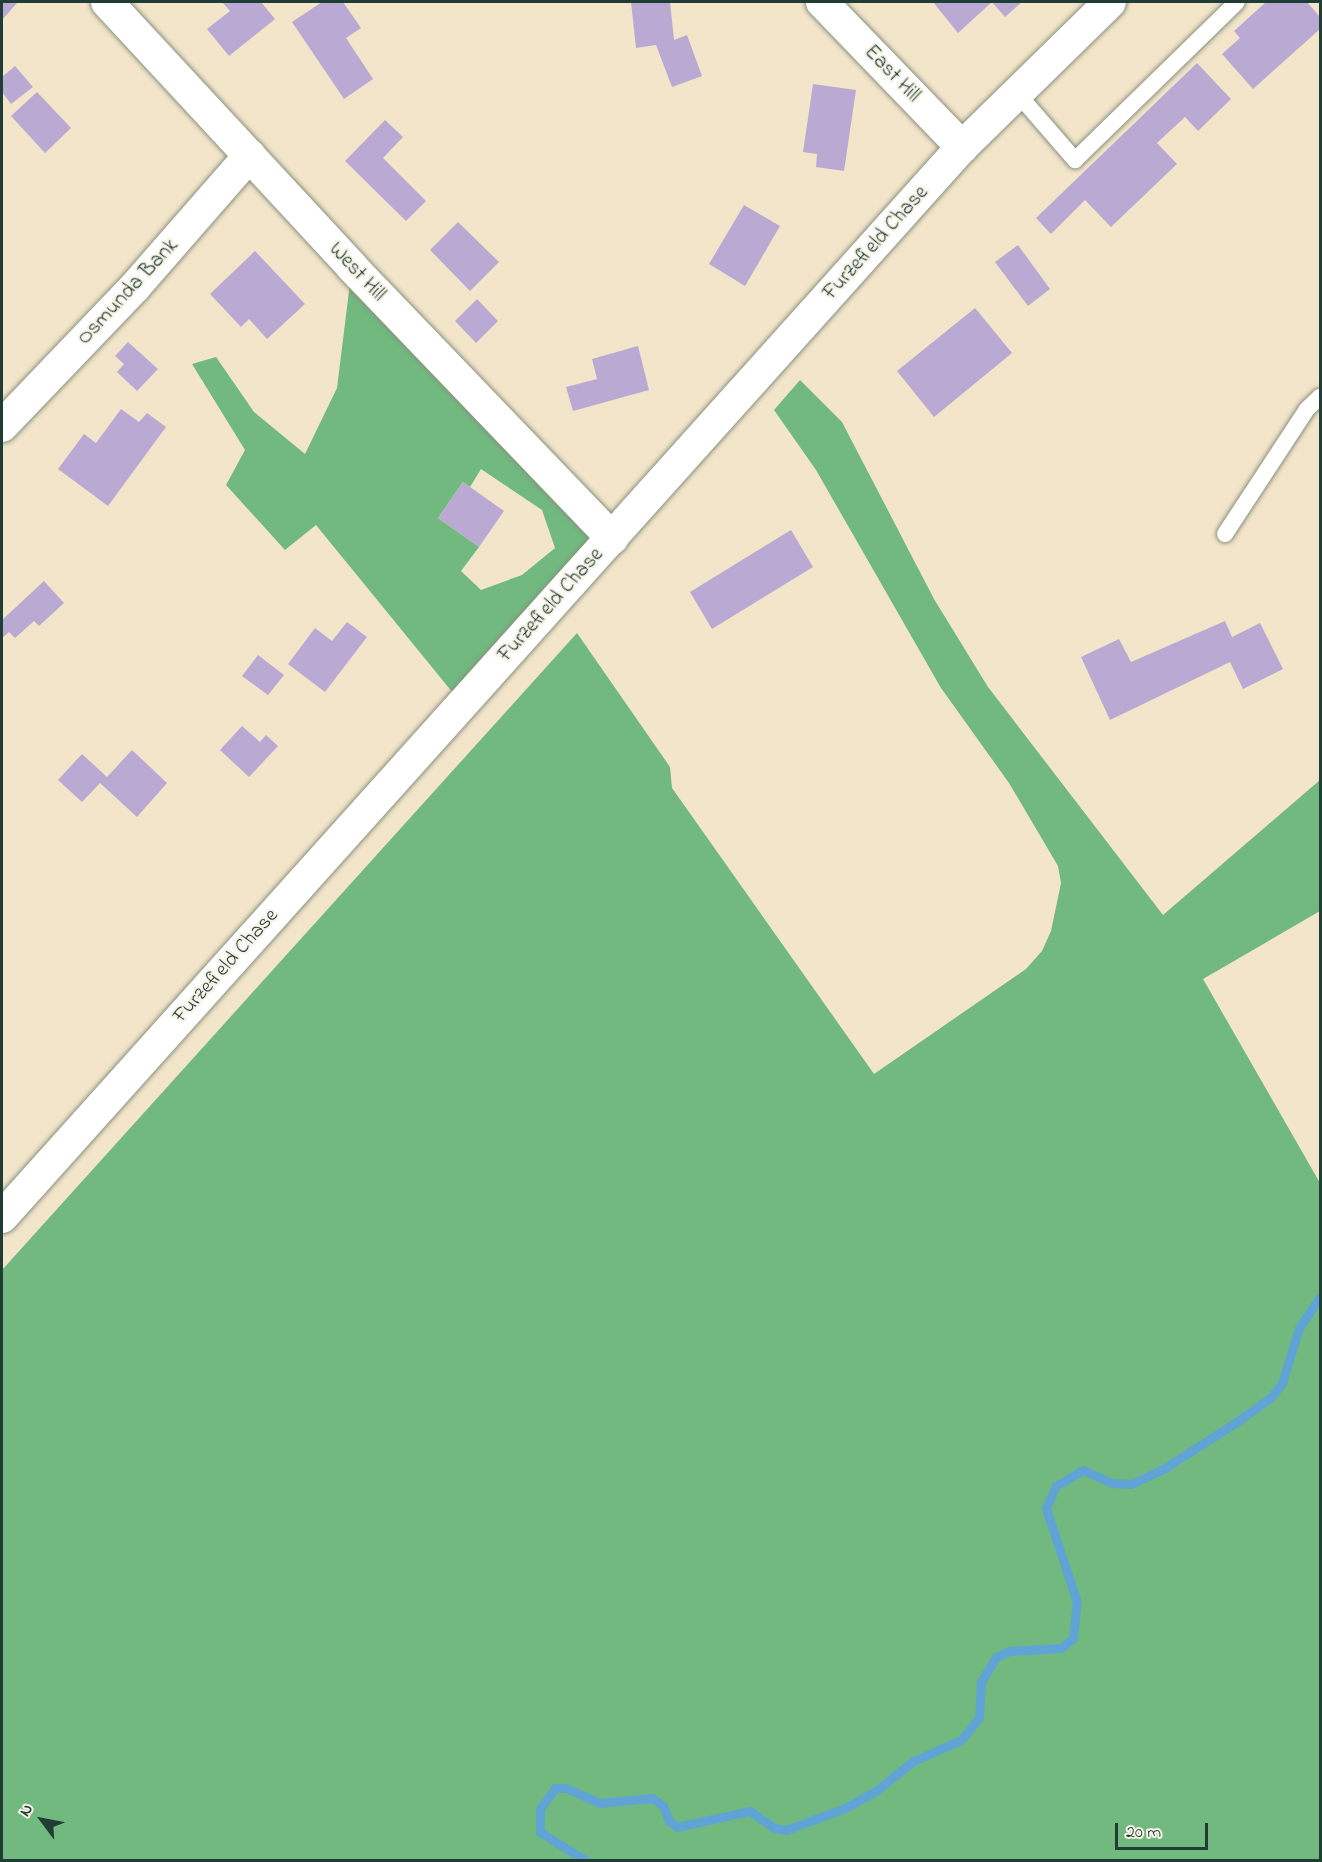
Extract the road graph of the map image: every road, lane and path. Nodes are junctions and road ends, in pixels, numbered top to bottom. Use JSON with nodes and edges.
{"nodes":[{"id":1,"x":107,"y":2,"type":"edge"},
{"id":2,"x":822,"y":2,"type":"edge"},
{"id":3,"x":1110,"y":2,"type":"edge"},
{"id":4,"x":1237,"y":2,"type":"edge"},
{"id":5,"x":1017,"y":93,"type":"junction"},
{"id":6,"x":962,"y":147,"type":"junction"},
{"id":7,"x":250,"y":156,"type":"junction"},
{"id":8,"x":1320,"y":397,"type":"edge"},
{"id":9,"x":2,"y":426,"type":"edge"},
{"id":10,"x":1225,"y":534,"type":"dead end"},
{"id":11,"x":612,"y":538,"type":"junction"},
{"id":12,"x":2,"y":1217,"type":"edge"}],
"edges":[{"from":1,"to":7,"type":"street","name":"West Hill"},
{"from":2,"to":6,"type":"street","name":"East Hill"},
{"from":3,"to":5,"type":"street","name":"Furzefield Chase"},
{"from":4,"to":5,"type":"lane"},
{"from":5,"to":6,"type":"street","name":"Furzefield Chase"},
{"from":6,"to":11,"type":"street","name":"Furzefield Chase"},
{"from":7,"to":9,"type":"street","name":"Osmunda Bank"},
{"from":7,"to":11,"type":"street","name":"West Hill"},
{"from":8,"to":10,"type":"lane"},
{"from":11,"to":12,"type":"street","name":"Furzefield Chase"}]}
